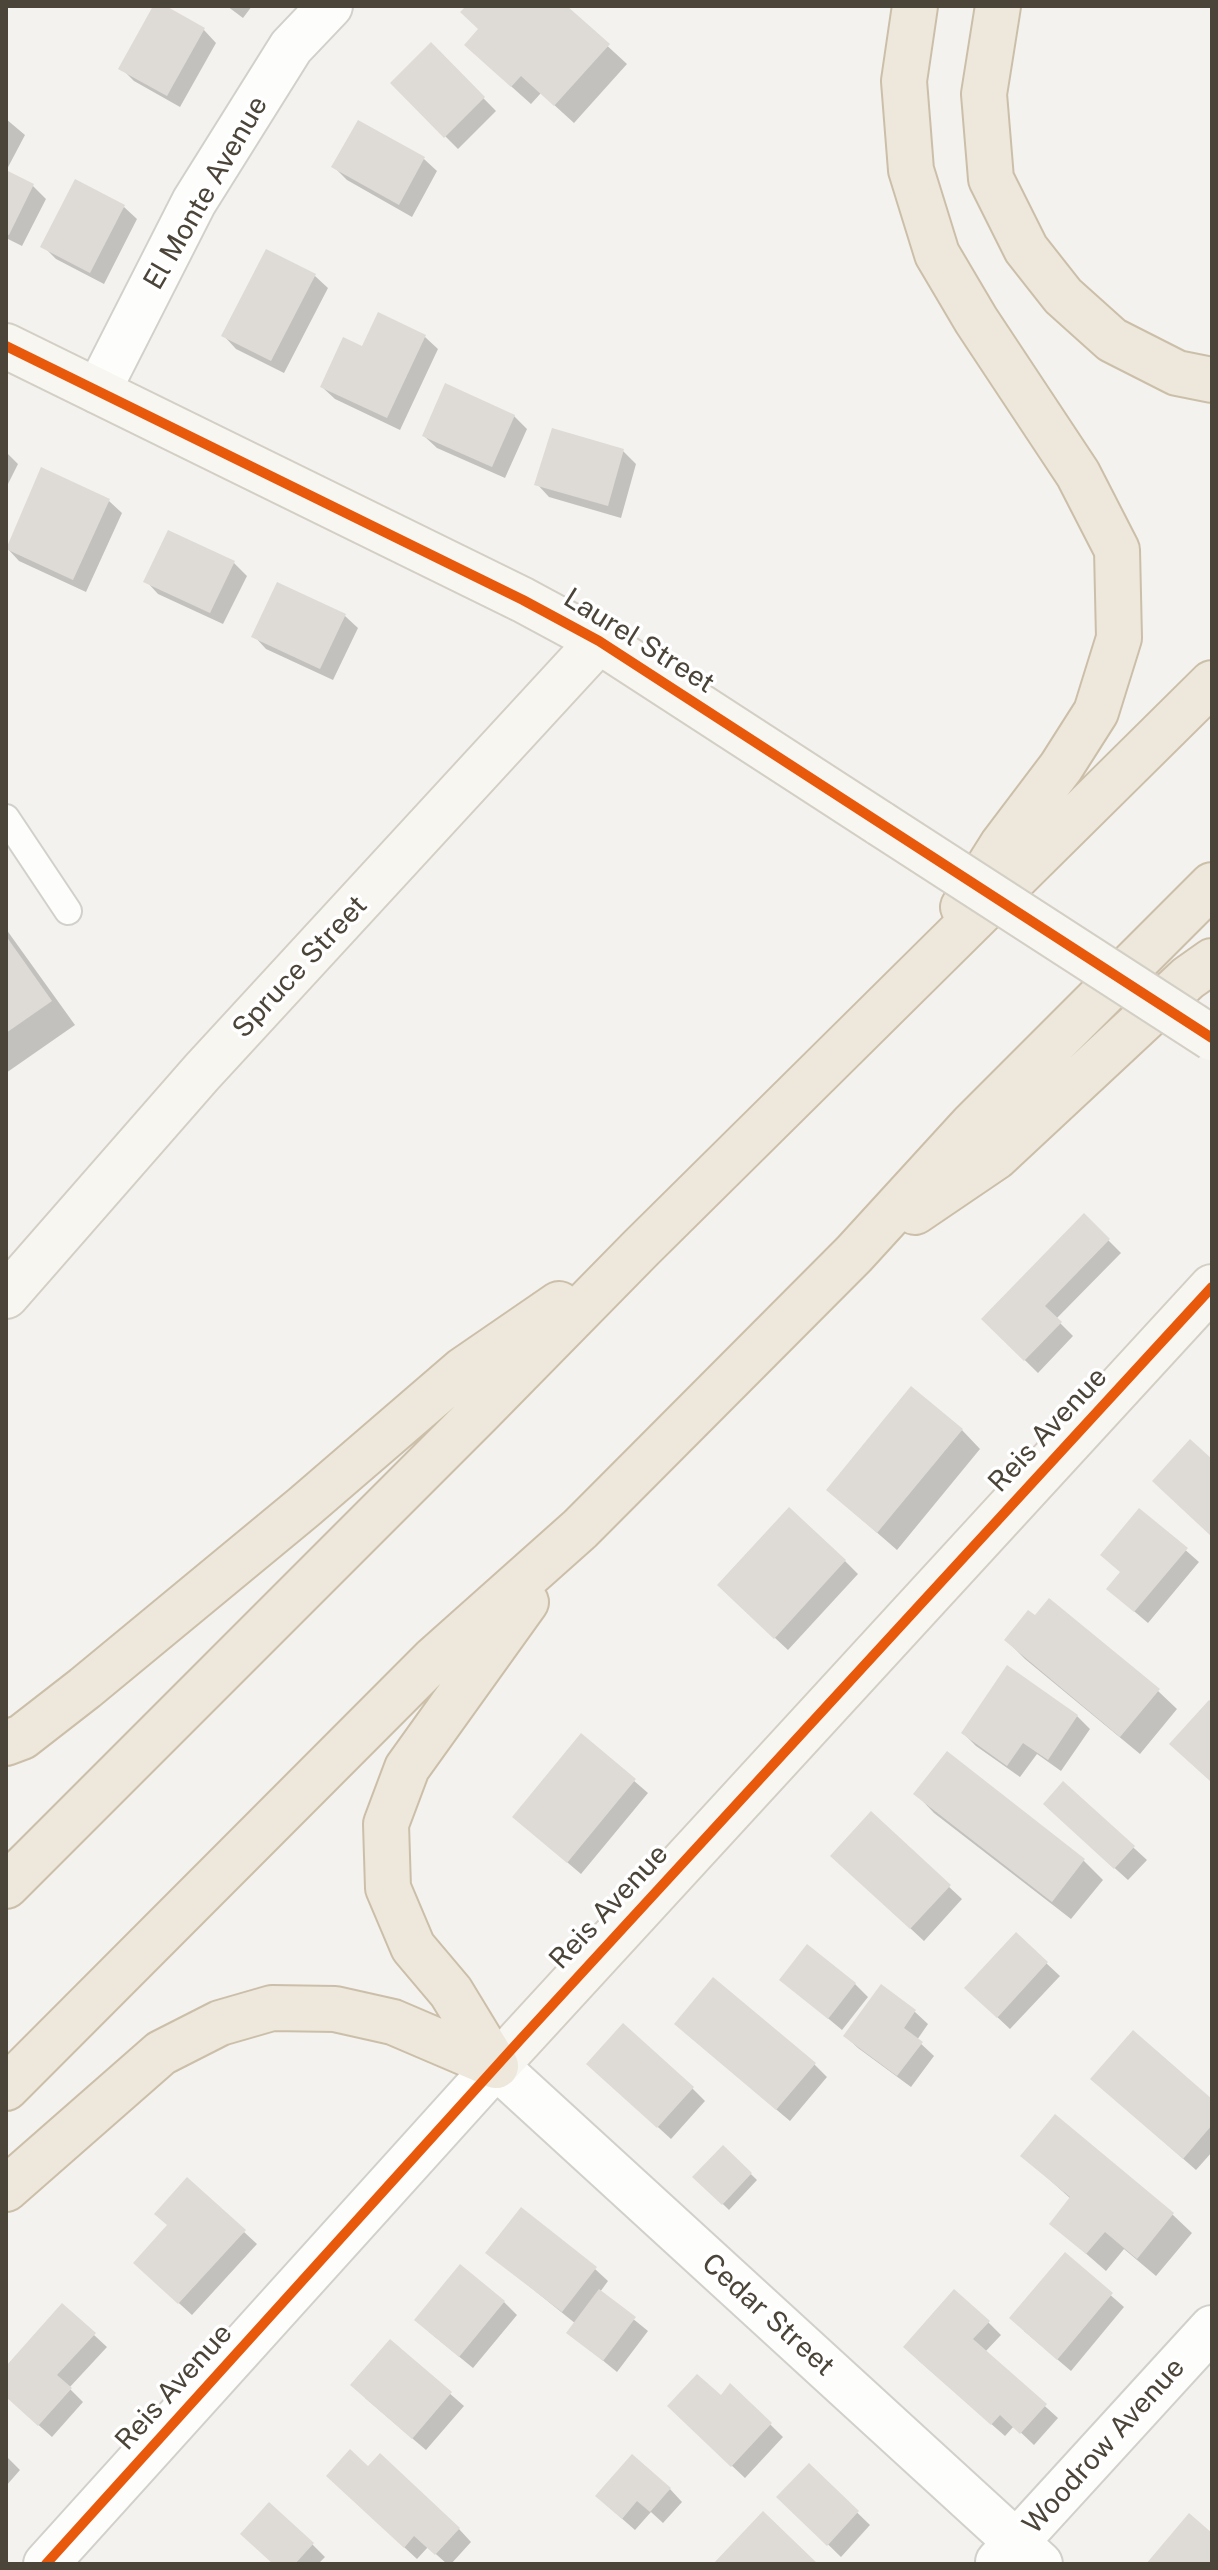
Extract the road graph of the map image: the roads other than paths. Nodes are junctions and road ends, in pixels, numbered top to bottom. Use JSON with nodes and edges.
{"nodes":[{"id":1,"x":330,"y":6,"type":"edge"},
{"id":2,"x":915,"y":6,"type":"edge"},
{"id":3,"x":998,"y":6,"type":"edge"},
{"id":4,"x":6,"y":346,"type":"edge"},
{"id":5,"x":1212,"y":380,"type":"edge"},
{"id":6,"x":98,"y":391,"type":"junction"},
{"id":7,"x":599,"y":641,"type":"junction"},
{"id":8,"x":1212,"y":683,"type":"edge"},
{"id":9,"x":6,"y":818,"type":"edge"},
{"id":10,"x":1212,"y":885,"type":"edge"},
{"id":11,"x":68,"y":911,"type":"dead end"},
{"id":12,"x":1212,"y":961,"type":"edge"},
{"id":13,"x":922,"y":972,"type":"junction"},
{"id":14,"x":1212,"y":1038,"type":"edge"},
{"id":15,"x":641,"y":1248,"type":"junction"},
{"id":16,"x":854,"y":1254,"type":"junction"},
{"id":17,"x":1212,"y":1287,"type":"edge"},
{"id":18,"x":6,"y":1296,"type":"edge"},
{"id":19,"x":580,"y":1529,"type":"junction"},
{"id":20,"x":6,"y":1743,"type":"edge"},
{"id":21,"x":6,"y":1886,"type":"edge"},
{"id":22,"x":496,"y":2066,"type":"junction"},
{"id":23,"x":6,"y":2088,"type":"edge"},
{"id":24,"x":6,"y":2189,"type":"edge"},
{"id":25,"x":1212,"y":2328,"type":"edge"},
{"id":26,"x":1017,"y":2557,"type":"edge"},
{"id":27,"x":46,"y":2564,"type":"edge"}],
"edges":[{"from":1,"to":6,"type":"street","name":"El Monte Avenue"},
{"from":2,"to":13,"type":"highway"},
{"from":3,"to":5,"type":"highway"},
{"from":4,"to":6,"type":"street","name":"Laurel Street"},
{"from":6,"to":7,"type":"street","name":"Laurel Street"},
{"from":7,"to":14,"type":"street","name":"Laurel Street","bridge":true},
{"from":7,"to":18,"type":"street","name":"Spruce Street"},
{"from":8,"to":13,"type":"highway"},
{"from":9,"to":11,"type":"lane"},
{"from":10,"to":16,"type":"highway"},
{"from":12,"to":16,"type":"highway"},
{"from":13,"to":15,"type":"highway"},
{"from":15,"to":20,"type":"highway"},
{"from":15,"to":21,"type":"highway"},
{"from":16,"to":19,"type":"highway"},
{"from":17,"to":22,"type":"street","name":"Reis Avenue"},
{"from":19,"to":22,"type":"highway"},
{"from":19,"to":23,"type":"highway"},
{"from":22,"to":24,"type":"highway"},
{"from":22,"to":26,"type":"street","name":"Cedar Street"},
{"from":22,"to":27,"type":"street","name":"Reis Avenue"},
{"from":25,"to":26,"type":"street","name":"Woodrow Avenue"}]}
